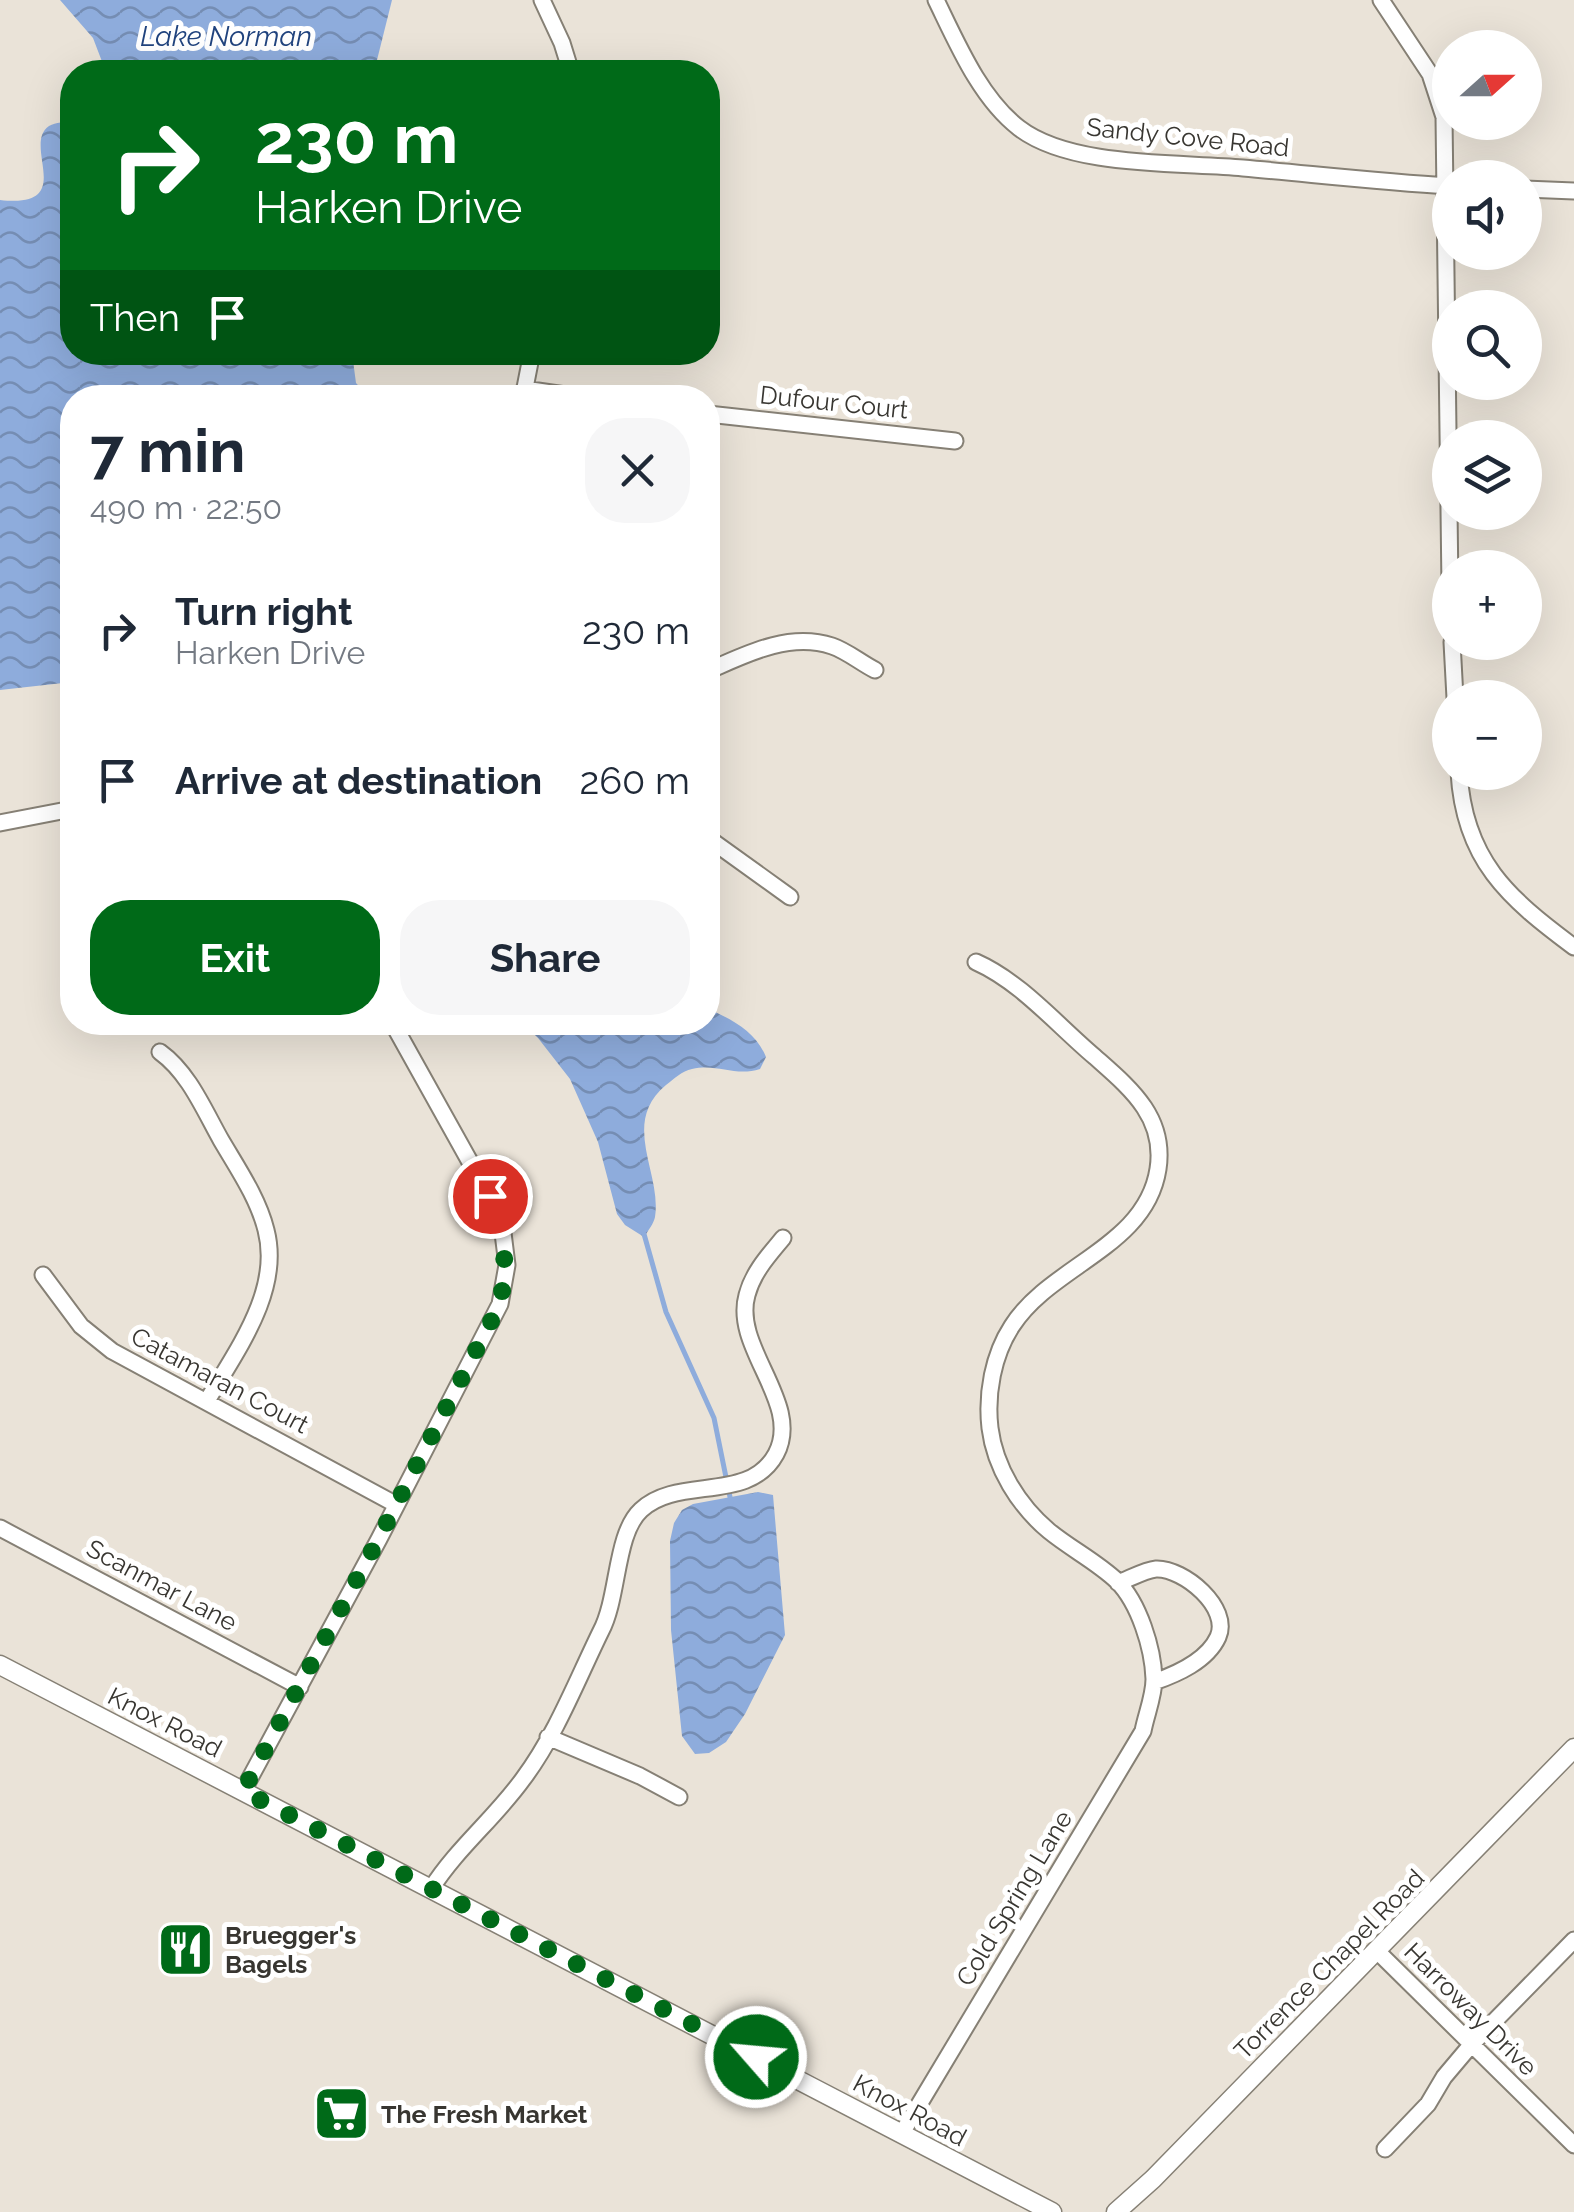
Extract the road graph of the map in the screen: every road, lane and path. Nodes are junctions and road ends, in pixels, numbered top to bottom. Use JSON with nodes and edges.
{"nodes":[{"id":1,"x":542,"y":0,"type":"edge"},
{"id":2,"x":936,"y":0,"type":"edge"},
{"id":3,"x":1381,"y":0,"type":"edge"},
{"id":4,"x":567,"y":60,"type":"edge"},
{"id":5,"x":1447,"y":160,"type":"edge"},
{"id":6,"x":1432,"y":185,"type":"edge"},
{"id":7,"x":1542,"y":190,"type":"edge"},
{"id":8,"x":1574,"y":191,"type":"edge"},
{"id":9,"x":1447,"y":270,"type":"edge"},
{"id":10,"x":720,"y":415,"type":"edge"},
{"id":11,"x":956,"y":442,"type":"dead end"},
{"id":12,"x":1449,"y":550,"type":"edge"},
{"id":13,"x":720,"y":666,"type":"edge"},
{"id":14,"x":875,"y":670,"type":"dead end"},
{"id":15,"x":1461,"y":790,"type":"edge"},
{"id":16,"x":60,"y":811,"type":"edge"},
{"id":17,"x":0,"y":823,"type":"edge"},
{"id":18,"x":720,"y":847,"type":"edge"},
{"id":19,"x":790,"y":897,"type":"dead end"},
{"id":20,"x":1574,"y":948,"type":"edge"},
{"id":21,"x":976,"y":962,"type":"dead end"},
{"id":22,"x":399,"y":1035,"type":"edge"},
{"id":23,"x":160,"y":1052,"type":"dead end"},
{"id":24,"x":784,"y":1238,"type":"dead end"},
{"id":25,"x":43,"y":1274,"type":"dead end"},
{"id":26,"x":207,"y":1402,"type":"junction"},
{"id":27,"x":395,"y":1504,"type":"junction"},
{"id":28,"x":0,"y":1528,"type":"edge"},
{"id":29,"x":1118,"y":1583,"type":"junction"},
{"id":30,"x":0,"y":1665,"type":"edge"},
{"id":31,"x":1154,"y":1682,"type":"junction"},
{"id":32,"x":300,"y":1686,"type":"junction"},
{"id":33,"x":548,"y":1738,"type":"junction"},
{"id":34,"x":1574,"y":1748,"type":"edge"},
{"id":35,"x":243,"y":1791,"type":"junction"},
{"id":36,"x":679,"y":1797,"type":"dead end"},
{"id":37,"x":430,"y":1889,"type":"junction"},
{"id":38,"x":1574,"y":1940,"type":"edge"},
{"id":39,"x":1377,"y":1951,"type":"junction"},
{"id":40,"x":1471,"y":2045,"type":"junction"},
{"id":41,"x":902,"y":2134,"type":"junction"},
{"id":42,"x":1574,"y":2145,"type":"edge"},
{"id":43,"x":1385,"y":2149,"type":"dead end"},
{"id":44,"x":1052,"y":2212,"type":"edge"},
{"id":45,"x":1116,"y":2212,"type":"edge"}],
"edges":[{"from":1,"to":4,"type":"street"},
{"from":2,"to":6,"type":"street","name":"Sandy Cove Road"},
{"from":3,"to":5,"type":"street"},
{"from":7,"to":8,"type":"street"},
{"from":9,"to":12,"type":"street"},
{"from":10,"to":11,"type":"street","name":"Dufour Court"},
{"from":13,"to":14,"type":"street"},
{"from":15,"to":20,"type":"street"},
{"from":16,"to":17,"type":"street"},
{"from":18,"to":19,"type":"street"},
{"from":21,"to":29,"type":"street","name":"Cold Spring Lane"},
{"from":22,"to":27,"type":"street"},
{"from":23,"to":26,"type":"street"},
{"from":24,"to":33,"type":"street"},
{"from":25,"to":26,"type":"street","name":"Catamaran Court"},
{"from":26,"to":27,"type":"street","name":"Catamaran Court"},
{"from":27,"to":32,"type":"street"},
{"from":28,"to":32,"type":"street","name":"Scanmar Lane"},
{"from":29,"to":31,"type":"street","name":"Cold Spring Lane"},
{"from":29,"to":31,"type":"street"},
{"from":30,"to":35,"type":"street","name":"Knox Road"},
{"from":31,"to":41,"type":"street","name":"Cold Spring Lane"},
{"from":32,"to":35,"type":"street"},
{"from":33,"to":36,"type":"street"},
{"from":33,"to":37,"type":"street"},
{"from":34,"to":39,"type":"street","name":"Torrence Chapel Road"},
{"from":35,"to":37,"type":"street","name":"Knox Road"},
{"from":37,"to":41,"type":"street","name":"Knox Road"},
{"from":38,"to":40,"type":"street"},
{"from":39,"to":40,"type":"street","name":"Harroway Drive"},
{"from":39,"to":45,"type":"street","name":"Torrence Chapel Road"},
{"from":40,"to":42,"type":"street","name":"Harroway Drive"},
{"from":40,"to":43,"type":"street"},
{"from":41,"to":44,"type":"street","name":"Knox Road"}]}
